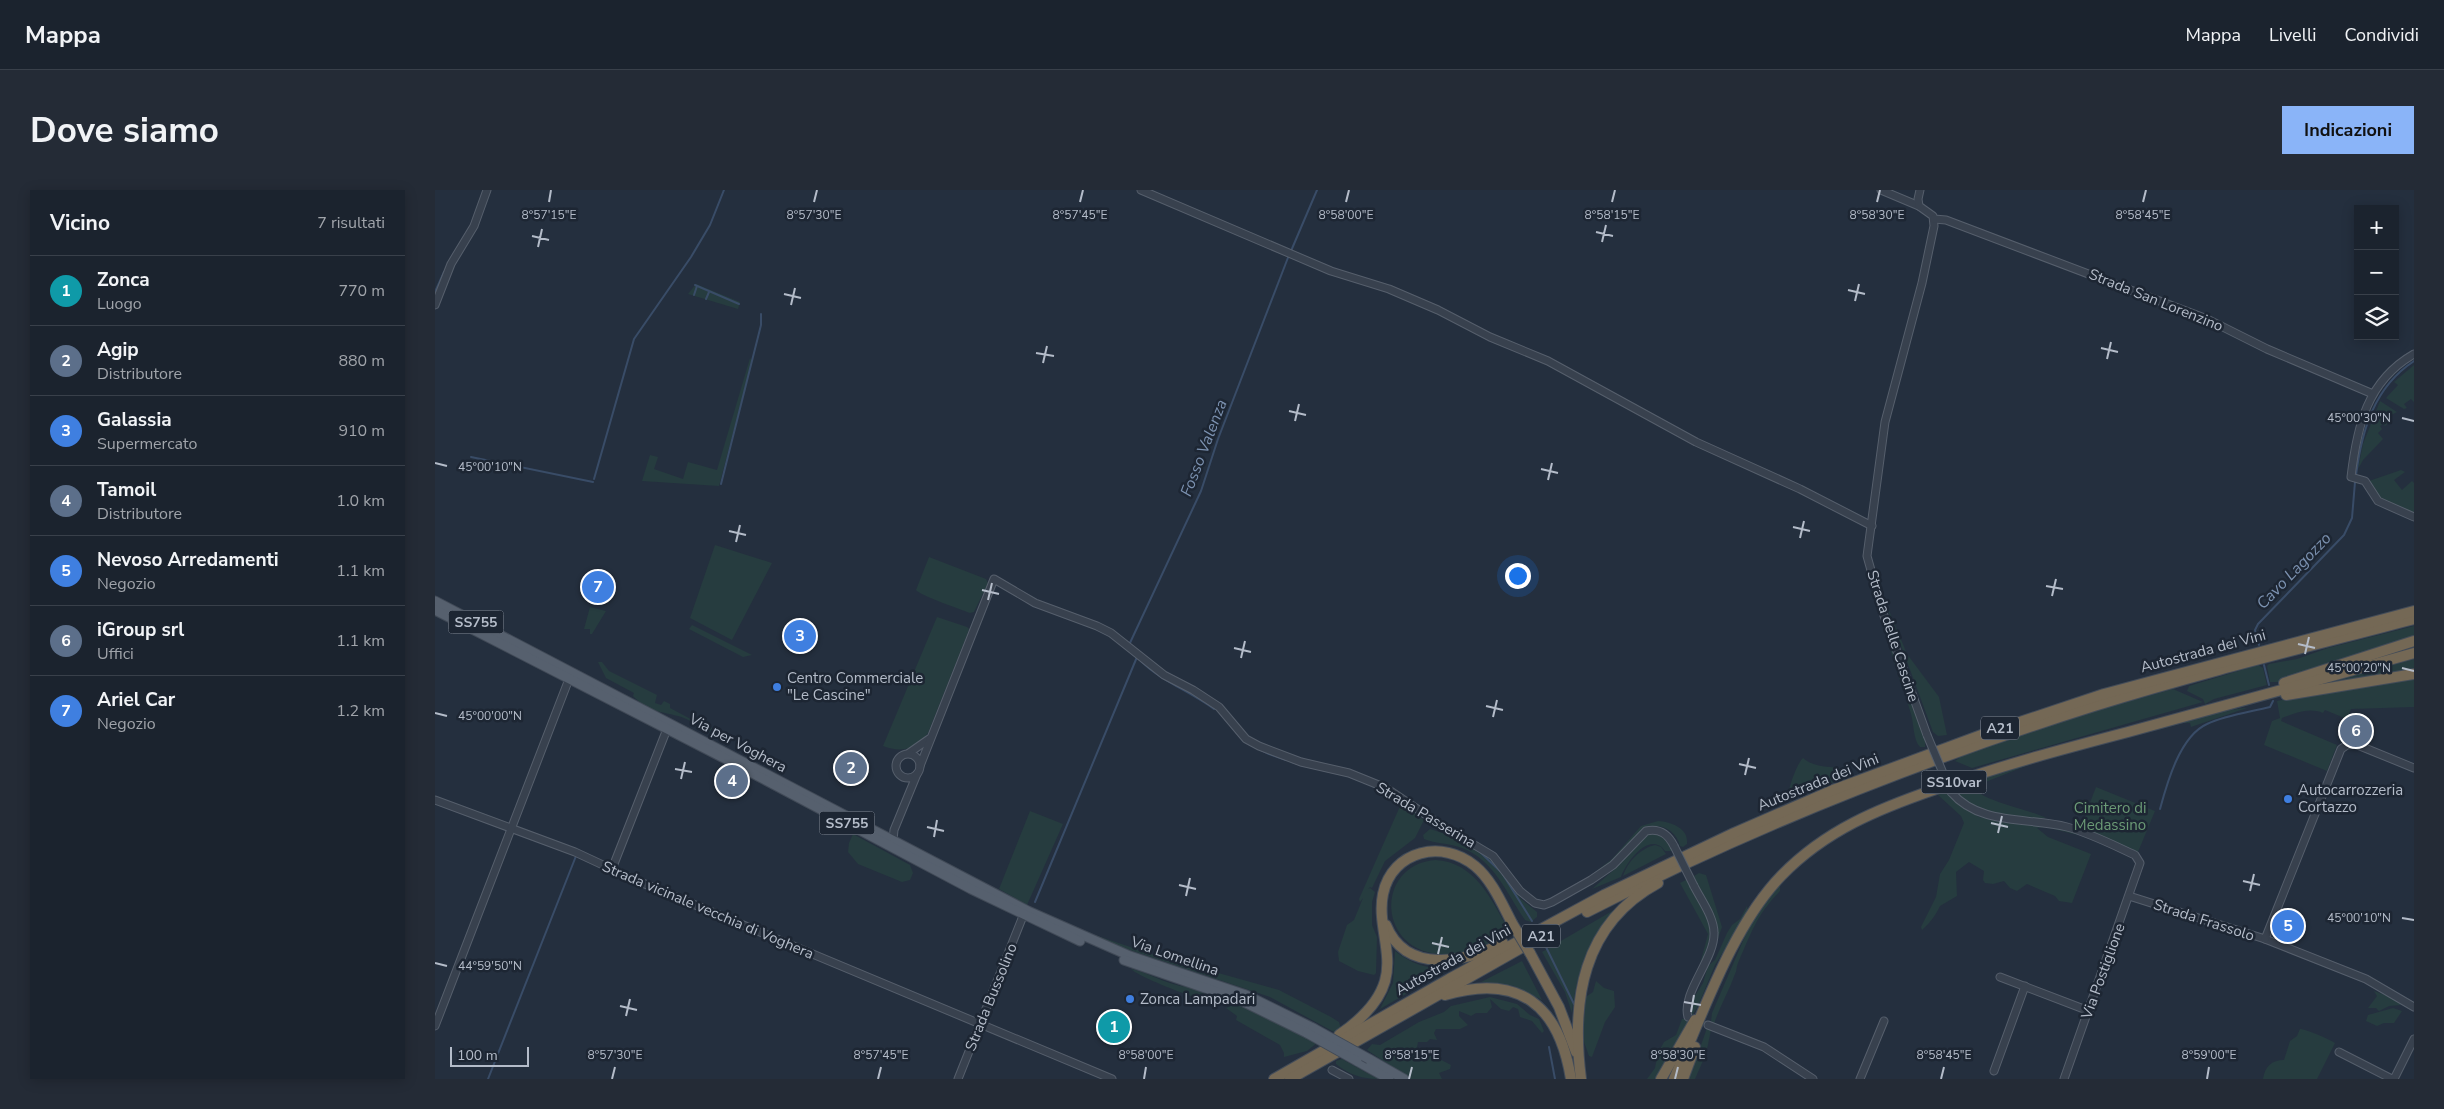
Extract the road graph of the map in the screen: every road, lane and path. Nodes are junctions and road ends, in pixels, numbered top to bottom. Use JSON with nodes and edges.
{"nodes":[{"id":1,"x":487,"y":190,"type":"edge"},
{"id":2,"x":1141,"y":190,"type":"edge"},
{"id":3,"x":1881,"y":190,"type":"edge"},
{"id":4,"x":1920,"y":190,"type":"edge"},
{"id":5,"x":1919,"y":206,"type":"junction"},
{"id":6,"x":1933,"y":218,"type":"junction"},
{"id":7,"x":435,"y":305,"type":"edge"},
{"id":8,"x":2414,"y":354,"type":"edge"},
{"id":9,"x":2373,"y":394,"type":"junction"},
{"id":10,"x":2414,"y":516,"type":"edge"},
{"id":11,"x":1872,"y":526,"type":"junction"},
{"id":12,"x":435,"y":601,"type":"edge"},
{"id":13,"x":435,"y":610,"type":"edge"},
{"id":14,"x":2414,"y":611,"type":"edge"},
{"id":15,"x":2414,"y":619,"type":"edge"},
{"id":16,"x":2414,"y":641,"type":"edge"},
{"id":17,"x":2414,"y":653,"type":"edge"},
{"id":18,"x":2414,"y":674,"type":"edge"},
{"id":19,"x":569,"y":679,"type":"junction"},
{"id":20,"x":2268,"y":694,"type":"junction"},
{"id":21,"x":667,"y":729,"type":"junction"},
{"id":22,"x":931,"y":736,"type":"junction"},
{"id":23,"x":909,"y":753,"type":"junction"},
{"id":24,"x":920,"y":766,"type":"junction"},
{"id":25,"x":2414,"y":768,"type":"edge"},
{"id":26,"x":917,"y":774,"type":"junction"},
{"id":27,"x":435,"y":800,"type":"edge"},
{"id":28,"x":1802,"y":812,"type":"junction"},
{"id":29,"x":511,"y":829,"type":"junction"},
{"id":30,"x":893,"y":840,"type":"junction"},
{"id":31,"x":2140,"y":863,"type":"joint"},
{"id":32,"x":612,"y":869,"type":"junction"},
{"id":33,"x":1603,"y":895,"type":"junction"},
{"id":34,"x":2129,"y":896,"type":"junction"},
{"id":35,"x":1381,"y":910,"type":"junction"},
{"id":36,"x":1026,"y":915,"type":"junction"},
{"id":37,"x":2265,"y":939,"type":"junction"},
{"id":38,"x":2000,"y":977,"type":"dead end"},
{"id":39,"x":2025,"y":986,"type":"junction"},
{"id":40,"x":2414,"y":1006,"type":"edge"},
{"id":41,"x":2089,"y":1010,"type":"junction"},
{"id":42,"x":1704,"y":1012,"type":"junction"},
{"id":43,"x":1688,"y":1017,"type":"dead end"},
{"id":44,"x":1884,"y":1021,"type":"dead end"},
{"id":45,"x":980,"y":1023,"type":"junction"},
{"id":46,"x":1708,"y":1025,"type":"dead end"},
{"id":47,"x":435,"y":1026,"type":"edge"},
{"id":48,"x":1310,"y":1031,"type":"junction"},
{"id":49,"x":1371,"y":1032,"type":"junction"},
{"id":50,"x":1567,"y":1032,"type":"junction"},
{"id":51,"x":2414,"y":1040,"type":"edge"},
{"id":52,"x":2339,"y":1052,"type":"dead end"},
{"id":53,"x":1578,"y":1058,"type":"junction"},
{"id":54,"x":1332,"y":1070,"type":"dead end"},
{"id":55,"x":1994,"y":1072,"type":"dead end"},
{"id":56,"x":1290,"y":1074,"type":"edge"},
{"id":57,"x":1568,"y":1077,"type":"edge"},
{"id":58,"x":959,"y":1079,"type":"edge"},
{"id":59,"x":1112,"y":1079,"type":"edge"},
{"id":60,"x":1274,"y":1079,"type":"edge"},
{"id":61,"x":1349,"y":1079,"type":"edge"},
{"id":62,"x":1389,"y":1079,"type":"edge"},
{"id":63,"x":1404,"y":1079,"type":"edge"},
{"id":64,"x":1581,"y":1079,"type":"edge"},
{"id":65,"x":1661,"y":1079,"type":"edge"},
{"id":66,"x":1674,"y":1079,"type":"edge"},
{"id":67,"x":1683,"y":1079,"type":"edge"},
{"id":68,"x":1813,"y":1079,"type":"edge"},
{"id":69,"x":1860,"y":1079,"type":"edge"},
{"id":70,"x":2064,"y":1079,"type":"edge"},
{"id":71,"x":2393,"y":1079,"type":"edge"}],
"edges":[{"from":1,"to":7,"type":"street"},
{"from":2,"to":11,"type":"street"},
{"from":3,"to":5,"type":"street"},
{"from":4,"to":5,"type":"street"},
{"from":5,"to":6,"type":"street"},
{"from":6,"to":9,"type":"street","name":"Strada San Lorenzino"},
{"from":6,"to":11,"type":"street","name":"Strada delle Cascine"},
{"from":8,"to":9,"type":"street"},
{"from":9,"to":10,"type":"street"},
{"from":11,"to":31,"type":"street","name":"Strada delle Cascine","bridge":true},
{"from":12,"to":30,"type":"main road","name":"Via per Voghera","number":"SS755"},
{"from":13,"to":19,"type":"main road","name":"Via per Voghera","number":"SS755"},
{"from":14,"to":33,"type":"highway","name":"Autostrada dei Vini","number":"A21"},
{"from":15,"to":28,"type":"highway","name":"Autostrada dei Vini","number":"A21"},
{"from":16,"to":20,"type":"highway"},
{"from":17,"to":20,"type":"highway","number":"SS10var"},
{"from":18,"to":20,"type":"highway"},
{"from":19,"to":21,"type":"main road","name":"Via per Voghera","number":"SS755"},
{"from":19,"to":29,"type":"street"},
{"from":20,"to":42,"type":"highway","number":"SS10var"},
{"from":21,"to":32,"type":"street"},
{"from":21,"to":36,"type":"main road","name":"Via per Voghera","number":"SS755"},
{"from":22,"to":23,"type":"street"},
{"from":22,"to":24,"type":"street"},
{"from":22,"to":43,"type":"street","name":"Strada Passerina","bridge":true},
{"from":23,"to":24,"type":"street"},
{"from":23,"to":26,"type":"street"},
{"from":24,"to":26,"type":"street"},
{"from":25,"to":37,"type":"street"},
{"from":26,"to":30,"type":"street"},
{"from":27,"to":29,"type":"street","name":"Strada vicinale vecchia di Voghera"},
{"from":28,"to":49,"type":"highway","name":"Autostrada dei Vini","number":"A21"},
{"from":28,"to":53,"type":"highway"},
{"from":29,"to":32,"type":"street","name":"Strada vicinale vecchia di Voghera"},
{"from":29,"to":47,"type":"street"},
{"from":30,"to":36,"type":"main road","name":"Via per Voghera","number":"SS755"},
{"from":31,"to":34,"type":"street","name":"Via Postiglione"},
{"from":32,"to":45,"type":"street","name":"Strada vicinale vecchia di Voghera"},
{"from":33,"to":35,"type":"highway"},
{"from":33,"to":56,"type":"highway","name":"Autostrada dei Vini","number":"A21"},
{"from":34,"to":37,"type":"street","name":"Strada Frassolo"},
{"from":34,"to":41,"type":"street","name":"Via Postiglione"},
{"from":35,"to":50,"type":"highway","bridge":true},
{"from":35,"to":56,"type":"highway"},
{"from":36,"to":45,"type":"street","name":"Strada Bussolino"},
{"from":36,"to":48,"type":"main road","name":"Via Lomellina"},
{"from":37,"to":40,"type":"street","name":"Strada Frassolo"},
{"from":38,"to":39,"type":"street"},
{"from":39,"to":41,"type":"street"},
{"from":39,"to":55,"type":"street"},
{"from":41,"to":70,"type":"street","name":"Via Postiglione"},
{"from":42,"to":65,"type":"highway"},
{"from":42,"to":66,"type":"highway","number":"SS10var"},
{"from":42,"to":67,"type":"highway"},
{"from":44,"to":69,"type":"street"},
{"from":45,"to":58,"type":"street","name":"Strada Bussolino"},
{"from":45,"to":59,"type":"street","name":"Strada vicinale vecchia di Voghera"},
{"from":46,"to":68,"type":"street"},
{"from":48,"to":62,"type":"main road","bridge":true},
{"from":48,"to":63,"type":"main road","bridge":true},
{"from":49,"to":56,"type":"highway","name":"Autostrada dei Vini","number":"A21"},
{"from":49,"to":57,"type":"highway"},
{"from":50,"to":53,"type":"highway"},
{"from":50,"to":57,"type":"highway"},
{"from":51,"to":71,"type":"street"},
{"from":52,"to":71,"type":"street"},
{"from":53,"to":64,"type":"highway"},
{"from":54,"to":61,"type":"street"},
{"from":56,"to":60,"type":"highway","name":"Autostrada dei Vini","number":"A21"}]}
